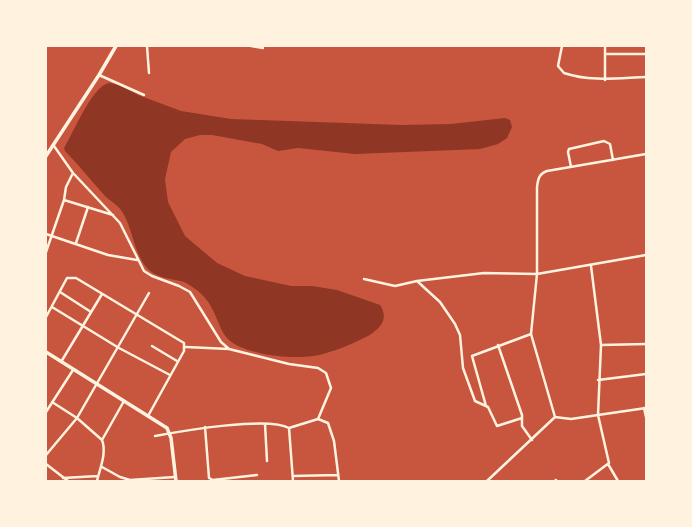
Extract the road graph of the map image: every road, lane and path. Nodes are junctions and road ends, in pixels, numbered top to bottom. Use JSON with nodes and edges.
{"nodes":[{"id":1,"x":116,"y":46,"type":"edge"},
{"id":2,"x":147,"y":46,"type":"edge"},
{"id":3,"x":251,"y":46,"type":"edge"},
{"id":4,"x":562,"y":46,"type":"edge"},
{"id":5,"x":605,"y":46,"type":"edge"},
{"id":6,"x":263,"y":48,"type":"dead end"},
{"id":7,"x":606,"y":54,"type":"junction"},
{"id":8,"x":646,"y":54,"type":"edge"},
{"id":9,"x":149,"y":73,"type":"dead end"},
{"id":10,"x":99,"y":75,"type":"junction"},
{"id":11,"x":646,"y":78,"type":"edge"},
{"id":12,"x":605,"y":80,"type":"junction"},
{"id":13,"x":144,"y":95,"type":"dead end"},
{"id":14,"x":54,"y":146,"type":"junction"},
{"id":15,"x":47,"y":154,"type":"edge"},
{"id":16,"x":646,"y":154,"type":"edge"},
{"id":17,"x":613,"y":160,"type":"junction"},
{"id":18,"x":571,"y":167,"type":"junction"},
{"id":19,"x":73,"y":173,"type":"junction"},
{"id":20,"x":64,"y":200,"type":"junction"},
{"id":21,"x":88,"y":207,"type":"junction"},
{"id":22,"x":115,"y":216,"type":"junction"},
{"id":23,"x":46,"y":234,"type":"edge"},
{"id":24,"x":51,"y":236,"type":"junction"},
{"id":25,"x":76,"y":243,"type":"junction"},
{"id":26,"x":46,"y":252,"type":"edge"},
{"id":27,"x":646,"y":256,"type":"edge"},
{"id":28,"x":137,"y":260,"type":"junction"},
{"id":29,"x":590,"y":266,"type":"junction"},
{"id":30,"x":537,"y":274,"type":"junction"},
{"id":31,"x":364,"y":279,"type":"dead end"},
{"id":32,"x":416,"y":281,"type":"junction"},
{"id":33,"x":60,"y":292,"type":"junction"},
{"id":34,"x":149,"y":293,"type":"dead end"},
{"id":35,"x":102,"y":294,"type":"junction"},
{"id":36,"x":52,"y":307,"type":"junction"},
{"id":37,"x":91,"y":312,"type":"junction"},
{"id":38,"x":138,"y":315,"type":"junction"},
{"id":39,"x":46,"y":317,"type":"edge"},
{"id":40,"x":82,"y":325,"type":"junction"},
{"id":41,"x":531,"y":334,"type":"junction"},
{"id":42,"x":646,"y":344,"type":"edge"},
{"id":43,"x":498,"y":345,"type":"junction"},
{"id":44,"x":601,"y":345,"type":"junction"},
{"id":45,"x":152,"y":346,"type":"dead end"},
{"id":46,"x":186,"y":347,"type":"junction"},
{"id":47,"x":119,"y":348,"type":"junction"},
{"id":48,"x":229,"y":349,"type":"junction"},
{"id":49,"x":46,"y":352,"type":"edge"},
{"id":50,"x":178,"y":361,"type":"junction"},
{"id":51,"x":61,"y":362,"type":"junction"},
{"id":52,"x":73,"y":370,"type":"junction"},
{"id":53,"x":646,"y":374,"type":"edge"},
{"id":54,"x":170,"y":375,"type":"junction"},
{"id":55,"x":598,"y":380,"type":"junction"},
{"id":56,"x":97,"y":385,"type":"junction"},
{"id":57,"x":124,"y":401,"type":"junction"},
{"id":58,"x":52,"y":402,"type":"junction"},
{"id":59,"x":487,"y":406,"type":"junction"},
{"id":60,"x":645,"y":408,"type":"edge"},
{"id":61,"x":46,"y":412,"type":"edge"},
{"id":62,"x":598,"y":415,"type":"junction"},
{"id":63,"x":148,"y":416,"type":"junction"},
{"id":64,"x":555,"y":417,"type":"junction"},
{"id":65,"x":646,"y":417,"type":"edge"},
{"id":66,"x":77,"y":418,"type":"junction"},
{"id":67,"x":522,"y":418,"type":"junction"},
{"id":68,"x":318,"y":419,"type":"junction"},
{"id":69,"x":264,"y":424,"type":"junction"},
{"id":70,"x":205,"y":427,"type":"junction"},
{"id":71,"x":289,"y":428,"type":"junction"},
{"id":72,"x":170,"y":433,"type":"junction"},
{"id":73,"x":155,"y":436,"type":"dead end"},
{"id":74,"x":102,"y":440,"type":"junction"},
{"id":75,"x":532,"y":440,"type":"junction"},
{"id":76,"x":46,"y":455,"type":"edge"},
{"id":77,"x":267,"y":461,"type":"dead end"},
{"id":78,"x":46,"y":464,"type":"edge"},
{"id":79,"x":608,"y":464,"type":"junction"},
{"id":80,"x":102,"y":467,"type":"junction"},
{"id":81,"x":257,"y":475,"type":"dead end"},
{"id":82,"x":338,"y":475,"type":"junction"},
{"id":83,"x":98,"y":476,"type":"junction"},
{"id":84,"x":292,"y":476,"type":"junction"},
{"id":85,"x":63,"y":478,"type":"junction"},
{"id":86,"x":176,"y":479,"type":"edge"},
{"id":87,"x":68,"y":481,"type":"edge"},
{"id":88,"x":97,"y":481,"type":"edge"},
{"id":89,"x":293,"y":481,"type":"edge"},
{"id":90,"x":338,"y":481,"type":"edge"},
{"id":91,"x":487,"y":481,"type":"edge"},
{"id":92,"x":585,"y":481,"type":"edge"},
{"id":93,"x":618,"y":481,"type":"edge"}],
"edges":[{"from":1,"to":10,"type":"street"},
{"from":2,"to":9,"type":"street"},
{"from":3,"to":6,"type":"street"},
{"from":4,"to":12,"type":"street"},
{"from":5,"to":7,"type":"street"},
{"from":7,"to":8,"type":"street"},
{"from":7,"to":12,"type":"street"},
{"from":10,"to":13,"type":"street"},
{"from":10,"to":14,"type":"street"},
{"from":11,"to":12,"type":"street"},
{"from":14,"to":15,"type":"street"},
{"from":14,"to":19,"type":"street"},
{"from":16,"to":17,"type":"street"},
{"from":17,"to":18,"type":"street"},
{"from":17,"to":18,"type":"street"},
{"from":18,"to":30,"type":"street"},
{"from":19,"to":20,"type":"street"},
{"from":19,"to":22,"type":"street"},
{"from":20,"to":21,"type":"street"},
{"from":20,"to":24,"type":"street"},
{"from":21,"to":22,"type":"street"},
{"from":21,"to":25,"type":"street"},
{"from":22,"to":28,"type":"street"},
{"from":23,"to":24,"type":"street"},
{"from":24,"to":25,"type":"street"},
{"from":24,"to":26,"type":"street"},
{"from":25,"to":28,"type":"street"},
{"from":27,"to":29,"type":"street"},
{"from":28,"to":48,"type":"street"},
{"from":29,"to":30,"type":"street"},
{"from":29,"to":44,"type":"street"},
{"from":30,"to":32,"type":"street"},
{"from":30,"to":41,"type":"street"},
{"from":31,"to":32,"type":"street"},
{"from":32,"to":59,"type":"street"},
{"from":33,"to":35,"type":"street"},
{"from":33,"to":36,"type":"street"},
{"from":33,"to":37,"type":"street"},
{"from":34,"to":38,"type":"street"},
{"from":35,"to":37,"type":"street"},
{"from":35,"to":38,"type":"street"},
{"from":36,"to":39,"type":"street"},
{"from":36,"to":40,"type":"street"},
{"from":37,"to":40,"type":"street"},
{"from":38,"to":46,"type":"street"},
{"from":38,"to":47,"type":"street"},
{"from":40,"to":47,"type":"street"},
{"from":40,"to":51,"type":"street"},
{"from":41,"to":43,"type":"street"},
{"from":41,"to":64,"type":"street"},
{"from":42,"to":44,"type":"street"},
{"from":43,"to":59,"type":"street"},
{"from":43,"to":67,"type":"street"},
{"from":44,"to":55,"type":"street"},
{"from":45,"to":50,"type":"street"},
{"from":46,"to":48,"type":"street"},
{"from":46,"to":50,"type":"street"},
{"from":47,"to":54,"type":"street"},
{"from":47,"to":56,"type":"street"},
{"from":48,"to":68,"type":"street"},
{"from":49,"to":51,"type":"street"},
{"from":50,"to":54,"type":"street"},
{"from":51,"to":52,"type":"street"},
{"from":52,"to":56,"type":"street"},
{"from":52,"to":58,"type":"street"},
{"from":53,"to":55,"type":"street"},
{"from":54,"to":63,"type":"street"},
{"from":55,"to":62,"type":"street"},
{"from":56,"to":57,"type":"street"},
{"from":56,"to":66,"type":"street"},
{"from":57,"to":63,"type":"street"},
{"from":57,"to":74,"type":"street"},
{"from":58,"to":61,"type":"street"},
{"from":58,"to":66,"type":"street"},
{"from":59,"to":67,"type":"street"},
{"from":60,"to":62,"type":"street"},
{"from":60,"to":65,"type":"street"},
{"from":62,"to":64,"type":"street"},
{"from":62,"to":79,"type":"street"},
{"from":63,"to":72,"type":"street"},
{"from":64,"to":75,"type":"street"},
{"from":66,"to":74,"type":"street"},
{"from":66,"to":76,"type":"street"},
{"from":67,"to":75,"type":"street"},
{"from":68,"to":71,"type":"street"},
{"from":68,"to":82,"type":"street"},
{"from":69,"to":70,"type":"street"},
{"from":69,"to":71,"type":"street"},
{"from":69,"to":77,"type":"street"},
{"from":70,"to":72,"type":"street"},
{"from":70,"to":81,"type":"street"},
{"from":71,"to":84,"type":"street"},
{"from":72,"to":73,"type":"street"},
{"from":72,"to":86,"type":"street"},
{"from":74,"to":80,"type":"street"},
{"from":75,"to":91,"type":"street"},
{"from":78,"to":85,"type":"street"},
{"from":79,"to":92,"type":"street"},
{"from":79,"to":93,"type":"street"},
{"from":80,"to":83,"type":"street"},
{"from":80,"to":86,"type":"street"},
{"from":82,"to":84,"type":"street"},
{"from":82,"to":90,"type":"street"},
{"from":83,"to":85,"type":"street"},
{"from":83,"to":88,"type":"street"},
{"from":84,"to":89,"type":"street"},
{"from":85,"to":87,"type":"street"}]}
